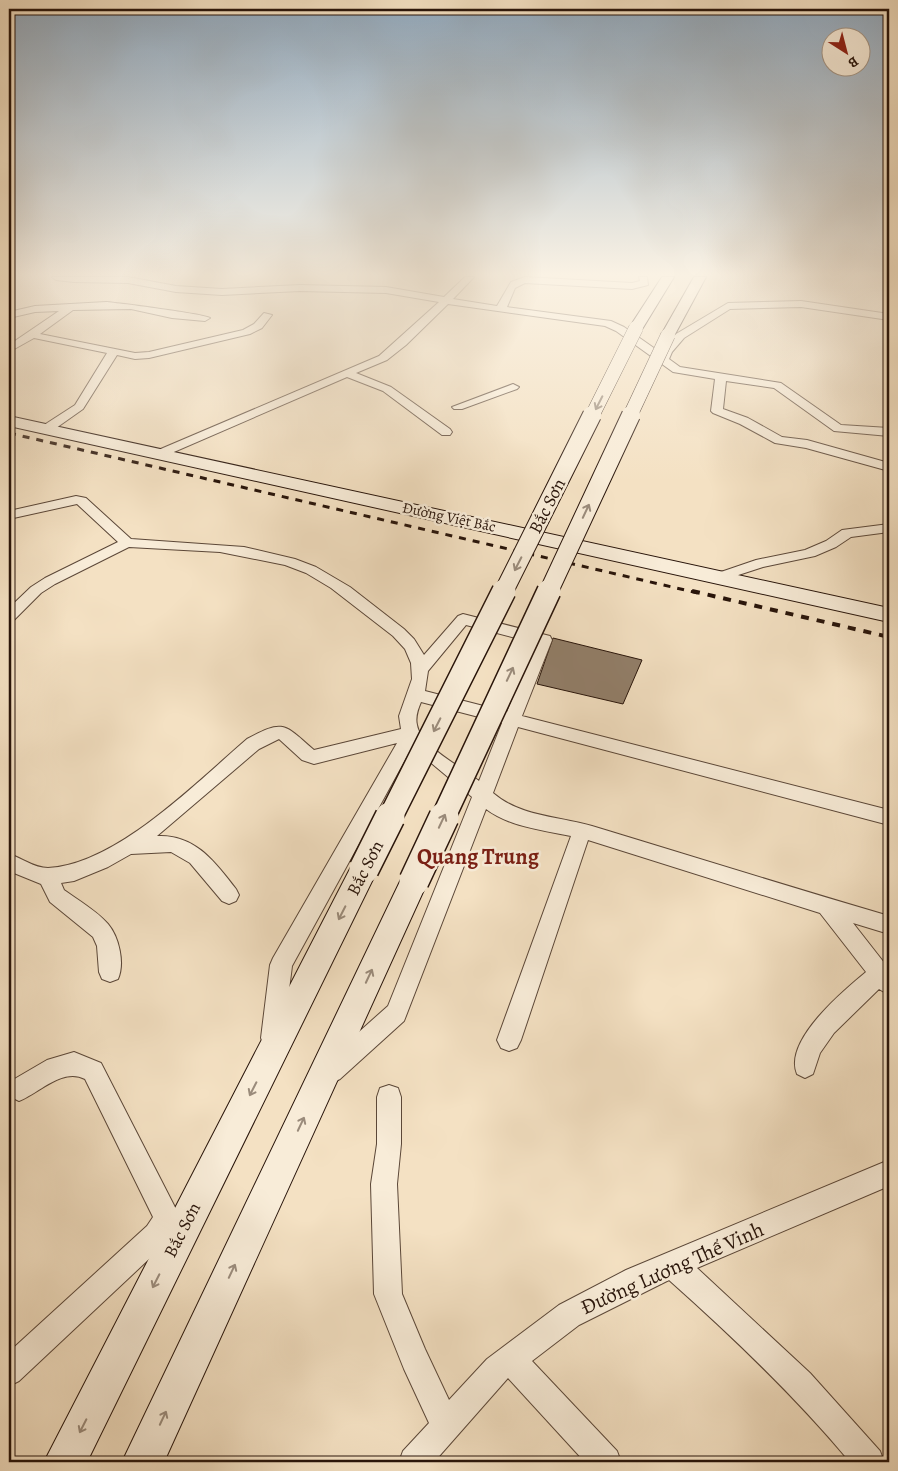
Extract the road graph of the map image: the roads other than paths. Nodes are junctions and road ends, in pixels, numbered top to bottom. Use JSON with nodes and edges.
{"nodes":[{"id":1,"x":87,"y":346,"type":"edge"},
{"id":2,"x":191,"y":346,"type":"edge"},
{"id":3,"x":399,"y":346,"type":"edge"},
{"id":4,"x":627,"y":346,"type":"edge"},
{"id":5,"x":641,"y":346,"type":"edge"},
{"id":6,"x":663,"y":346,"type":"edge"},
{"id":7,"x":672,"y":346,"type":"edge"},
{"id":8,"x":114,"y":351,"type":"junction"},
{"id":9,"x":663,"y":362,"type":"junction"},
{"id":10,"x":348,"y":374,"type":"junction"},
{"id":11,"x":721,"y":377,"type":"junction"},
{"id":12,"x":513,"y":387,"type":"dead end"},
{"id":13,"x":458,"y":407,"type":"dead end"},
{"id":14,"x":9,"y":422,"type":"edge"},
{"id":15,"x":45,"y":430,"type":"junction"},
{"id":16,"x":446,"y":432,"type":"dead end"},
{"id":17,"x":889,"y":432,"type":"edge"},
{"id":18,"x":160,"y":454,"type":"junction"},
{"id":19,"x":889,"y":467,"type":"edge"},
{"id":20,"x":9,"y":515,"type":"edge"},
{"id":21,"x":889,"y":528,"type":"edge"},
{"id":22,"x":127,"y":543,"type":"junction"},
{"id":23,"x":720,"y":577,"type":"junction"},
{"id":24,"x":889,"y":615,"type":"edge"},
{"id":25,"x":9,"y":617,"type":"edge"},
{"id":26,"x":421,"y":669,"type":"junction"},
{"id":27,"x":417,"y":694,"type":"junction"},
{"id":28,"x":514,"y":720,"type":"junction"},
{"id":29,"x":411,"y":733,"type":"junction"},
{"id":30,"x":482,"y":794,"type":"junction"},
{"id":31,"x":889,"y":817,"type":"edge"},
{"id":32,"x":582,"y":831,"type":"junction"},
{"id":33,"x":128,"y":846,"type":"junction"},
{"id":34,"x":9,"y":862,"type":"edge"},
{"id":35,"x":364,"y":869,"type":"joint"},
{"id":36,"x":47,"y":876,"type":"junction"},
{"id":37,"x":229,"y":895,"type":"dead end"},
{"id":38,"x":827,"y":907,"type":"junction"},
{"id":39,"x":889,"y":925,"type":"edge"},
{"id":40,"x":110,"y":972,"type":"dead end"},
{"id":41,"x":885,"y":979,"type":"edge"},
{"id":42,"x":509,"y":1040,"type":"dead end"},
{"id":43,"x":269,"y":1058,"type":"junction"},
{"id":44,"x":805,"y":1066,"type":"dead end"},
{"id":45,"x":320,"y":1082,"type":"junction"},
{"id":46,"x":20,"y":1089,"type":"dead end"},
{"id":47,"x":389,"y":1097,"type":"dead end"},
{"id":48,"x":885,"y":1179,"type":"edge"},
{"id":49,"x":673,"y":1265,"type":"junction"},
{"id":50,"x":510,"y":1359,"type":"junction"},
{"id":51,"x":9,"y":1371,"type":"edge"},
{"id":52,"x":446,"y":1426,"type":"junction"},
{"id":53,"x":65,"y":1462,"type":"edge"},
{"id":54,"x":143,"y":1462,"type":"edge"},
{"id":55,"x":414,"y":1462,"type":"edge"},
{"id":56,"x":606,"y":1462,"type":"edge"},
{"id":57,"x":869,"y":1462,"type":"edge"}],
"edges":[{"from":1,"to":8,"type":"street"},
{"from":2,"to":8,"type":"street"},
{"from":3,"to":10,"type":"street"},
{"from":4,"to":35,"type":"main road","name":"Bắc Sơn","one_way":true,"bridge":true},
{"from":5,"to":9,"type":"street"},
{"from":45,"to":6,"type":"main road","name":"Bắc Sơn","one_way":true,"bridge":true},
{"from":7,"to":9,"type":"street"},
{"from":8,"to":15,"type":"street"},
{"from":9,"to":11,"type":"street"},
{"from":10,"to":16,"type":"street"},
{"from":10,"to":18,"type":"street"},
{"from":11,"to":17,"type":"street"},
{"from":11,"to":19,"type":"street"},
{"from":12,"to":13,"type":"street"},
{"from":14,"to":15,"type":"main road","name":"Đường Việt Bắc"},
{"from":15,"to":18,"type":"main road","name":"Đường Việt Bắc"},
{"from":18,"to":23,"type":"main road","name":"Đường Việt Bắc"},
{"from":20,"to":22,"type":"street"},
{"from":21,"to":23,"type":"street"},
{"from":22,"to":25,"type":"street"},
{"from":22,"to":26,"type":"street"},
{"from":23,"to":24,"type":"main road","name":"Đường Việt Bắc"},
{"from":26,"to":27,"type":"street"},
{"from":26,"to":28,"type":"street"},
{"from":27,"to":28,"type":"street"},
{"from":27,"to":29,"type":"street"},
{"from":28,"to":30,"type":"street"},
{"from":28,"to":31,"type":"street"},
{"from":29,"to":30,"type":"street"},
{"from":29,"to":33,"type":"street"},
{"from":29,"to":43,"type":"street"},
{"from":30,"to":32,"type":"street"},
{"from":30,"to":45,"type":"street"},
{"from":32,"to":38,"type":"street"},
{"from":32,"to":42,"type":"street"},
{"from":33,"to":36,"type":"street"},
{"from":33,"to":37,"type":"street"},
{"from":34,"to":36,"type":"street"},
{"from":35,"to":43,"type":"main road","name":"Bắc Sơn","one_way":true},
{"from":36,"to":40,"type":"street"},
{"from":38,"to":39,"type":"street"},
{"from":38,"to":41,"type":"street"},
{"from":41,"to":44,"type":"street"},
{"from":43,"to":53,"type":"main road","name":"Bắc Sơn","one_way":true},
{"from":54,"to":45,"type":"main road","name":"Bắc Sơn","one_way":true},
{"from":46,"to":51,"type":"street"},
{"from":47,"to":52,"type":"street"},
{"from":48,"to":49,"type":"street","name":"Đường Lương Thế Vinh"},
{"from":49,"to":50,"type":"street","name":"Đường Lương Thế Vinh"},
{"from":49,"to":57,"type":"street"},
{"from":50,"to":52,"type":"street","name":"Đường Lương Thế Vinh"},
{"from":50,"to":56,"type":"street"},
{"from":52,"to":55,"type":"street","name":"Đường Lương Thế Vinh"}]}
